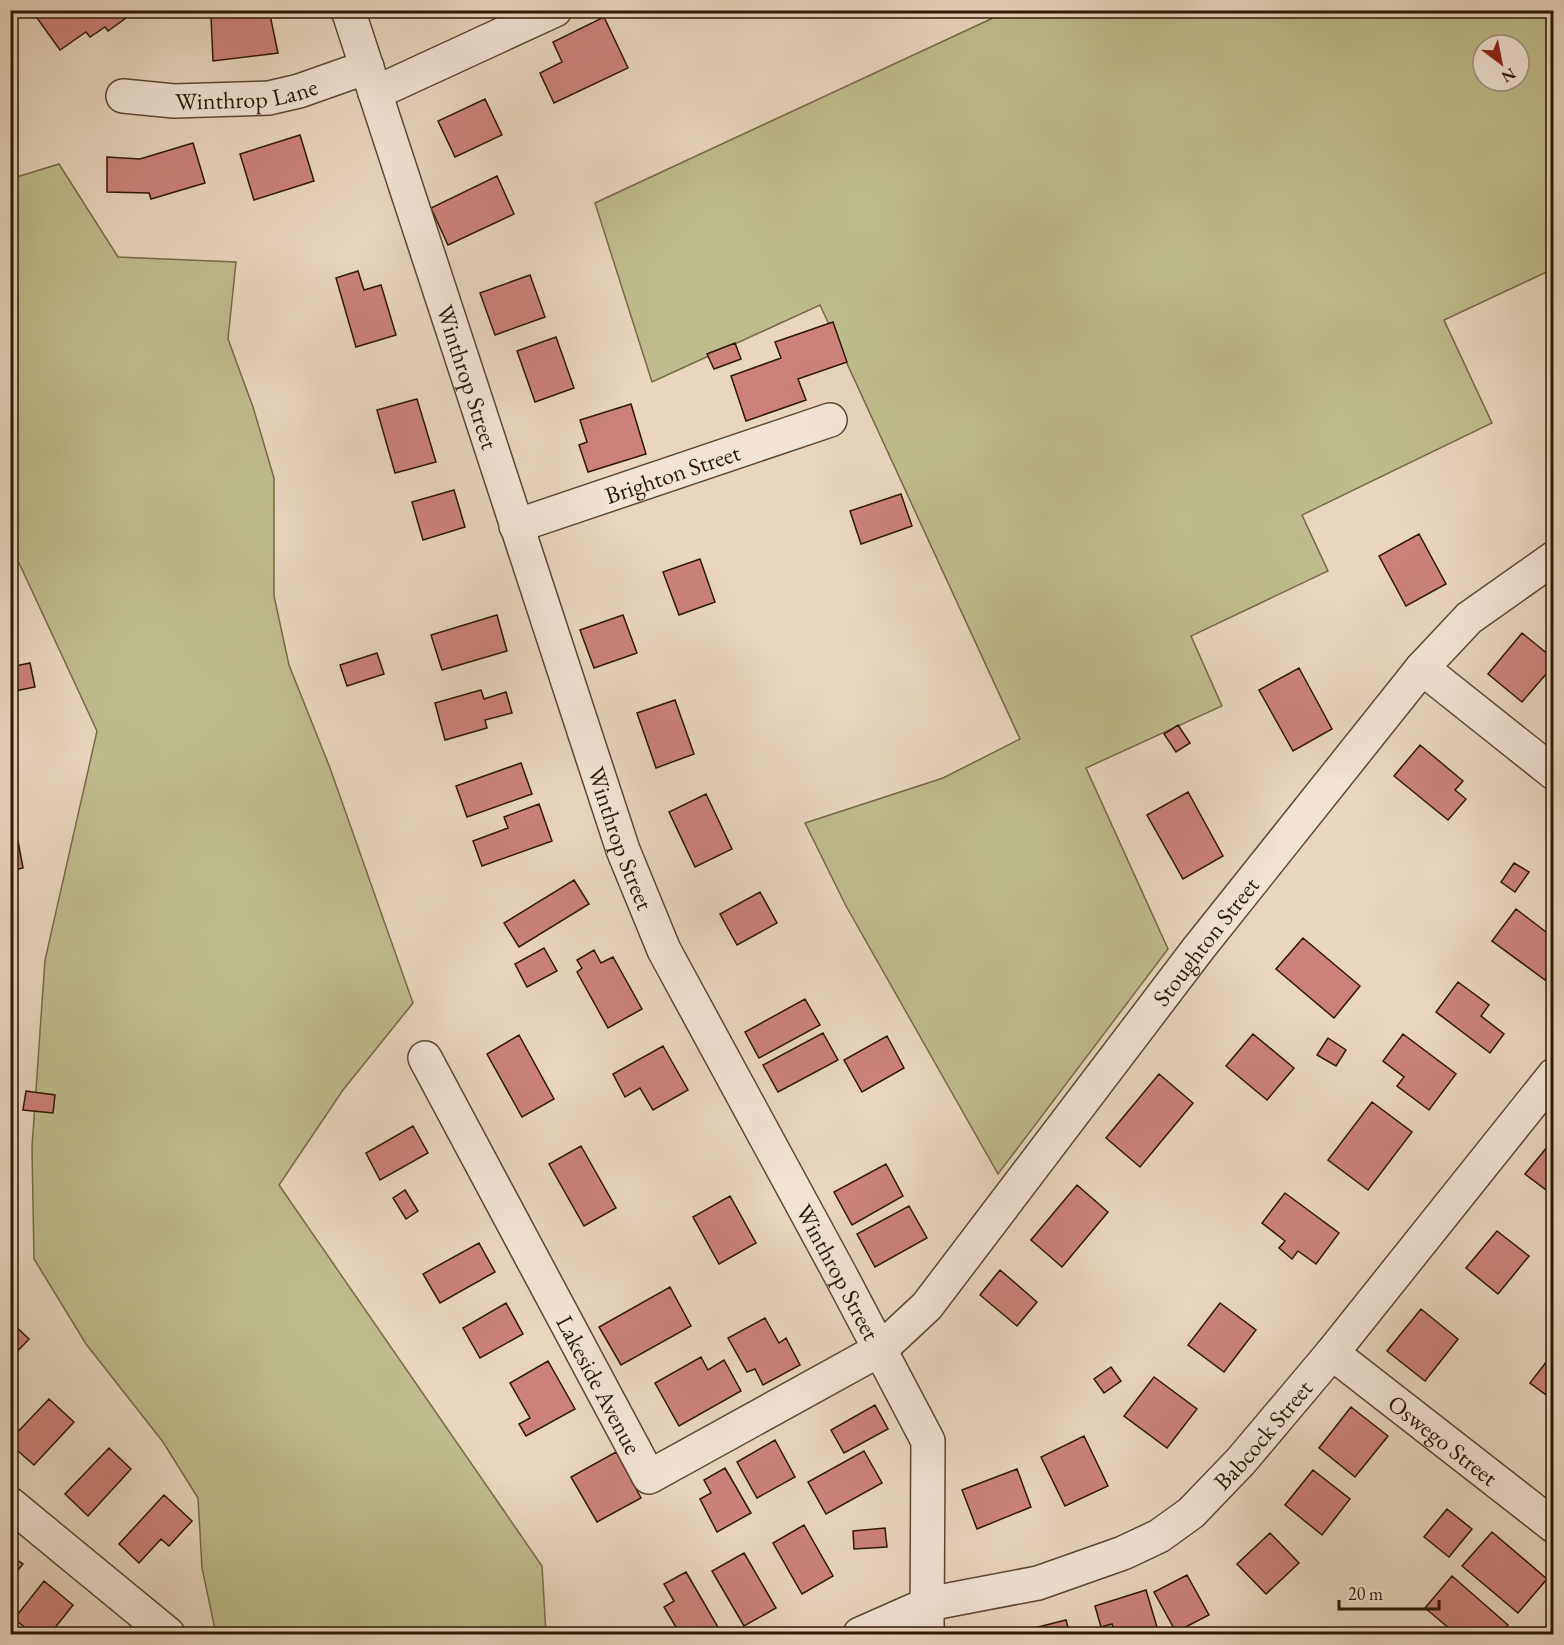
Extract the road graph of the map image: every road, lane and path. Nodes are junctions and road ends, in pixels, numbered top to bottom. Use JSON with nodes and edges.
{"nodes":[{"id":1,"x":348,"y":10,"type":"edge"},
{"id":2,"x":555,"y":10,"type":"edge"},
{"id":3,"x":371,"y":80,"type":"junction"},
{"id":4,"x":123,"y":96,"type":"dead end"},
{"id":5,"x":830,"y":420,"type":"dead end"},
{"id":6,"x":516,"y":526,"type":"junction"},
{"id":7,"x":1554,"y":558,"type":"edge"},
{"id":8,"x":1422,"y":668,"type":"junction"},
{"id":9,"x":1554,"y":773,"type":"edge"},
{"id":10,"x":425,"y":1058,"type":"dead end"},
{"id":11,"x":1554,"y":1075,"type":"edge"},
{"id":12,"x":881,"y":1349,"type":"junction"},
{"id":13,"x":1332,"y":1353,"type":"junction"},
{"id":14,"x":10,"y":1504,"type":"edge"},
{"id":15,"x":1554,"y":1526,"type":"edge"},
{"id":16,"x":927,"y":1619,"type":"edge"},
{"id":17,"x":168,"y":1635,"type":"edge"},
{"id":18,"x":860,"y":1635,"type":"edge"}],
"edges":[{"from":1,"to":3,"type":"street","name":"Winthrop Street"},
{"from":2,"to":3,"type":"street","name":"Winthrop Lane"},
{"from":3,"to":4,"type":"street","name":"Winthrop Lane"},
{"from":3,"to":6,"type":"street","name":"Winthrop Street"},
{"from":5,"to":6,"type":"street","name":"Brighton Street"},
{"from":6,"to":12,"type":"street","name":"Winthrop Street"},
{"from":7,"to":8,"type":"street","name":"Stoughton Street"},
{"from":8,"to":9,"type":"street"},
{"from":8,"to":12,"type":"street","name":"Stoughton Street"},
{"from":10,"to":12,"type":"street","name":"Lakeside Avenue"},
{"from":11,"to":13,"type":"street","name":"Babcock Street"},
{"from":12,"to":16,"type":"street","name":"Winthrop Street"},
{"from":13,"to":15,"type":"street","name":"Oswego Street"},
{"from":13,"to":16,"type":"street","name":"Babcock Street"},
{"from":14,"to":17,"type":"street"},
{"from":16,"to":18,"type":"street","name":"Babcock Street"}]}
